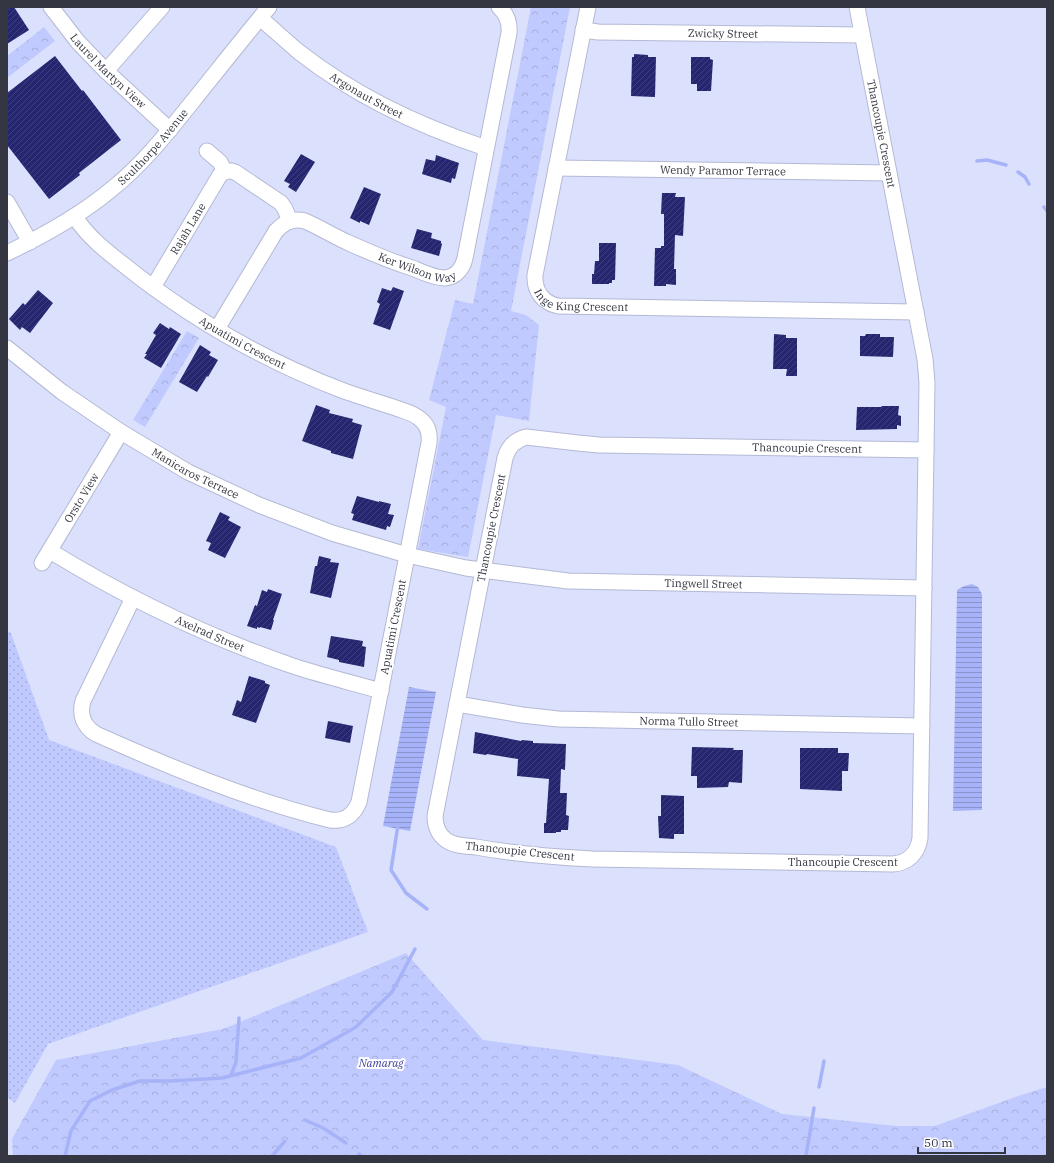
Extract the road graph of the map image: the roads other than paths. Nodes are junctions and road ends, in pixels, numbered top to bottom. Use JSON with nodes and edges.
{"nodes":[{"id":1,"x":162,"y":7,"type":"edge"},
{"id":2,"x":499,"y":7,"type":"edge"},
{"id":3,"x":588,"y":7,"type":"edge"},
{"id":4,"x":857,"y":7,"type":"edge"},
{"id":5,"x":54,"y":8,"type":"edge"},
{"id":6,"x":265,"y":13,"type":"edge"},
{"id":7,"x":583,"y":30,"type":"junction"},
{"id":8,"x":862,"y":35,"type":"junction"},
{"id":9,"x":106,"y":71,"type":"junction"},
{"id":10,"x":170,"y":130,"type":"junction"},
{"id":11,"x":486,"y":148,"type":"junction"},
{"id":12,"x":207,"y":151,"type":"dead end"},
{"id":13,"x":556,"y":168,"type":"junction"},
{"id":14,"x":225,"y":172,"type":"junction"},
{"id":15,"x":889,"y":173,"type":"junction"},
{"id":16,"x":7,"y":202,"type":"edge"},
{"id":17,"x":74,"y":217,"type":"junction"},
{"id":18,"x":290,"y":221,"type":"junction"},
{"id":19,"x":30,"y":242,"type":"junction"},
{"id":20,"x":7,"y":253,"type":"edge"},
{"id":21,"x":153,"y":287,"type":"junction"},
{"id":22,"x":916,"y":312,"type":"junction"},
{"id":23,"x":217,"y":329,"type":"junction"},
{"id":24,"x":7,"y":348,"type":"edge"},
{"id":25,"x":121,"y":432,"type":"junction"},
{"id":26,"x":926,"y":450,"type":"junction"},
{"id":27,"x":407,"y":555,"type":"junction"},
{"id":28,"x":46,"y":557,"type":"joint"},
{"id":29,"x":483,"y":570,"type":"junction"},
{"id":30,"x":924,"y":588,"type":"junction"},
{"id":31,"x":133,"y":598,"type":"junction"},
{"id":32,"x":381,"y":691,"type":"junction"},
{"id":33,"x":457,"y":704,"type":"junction"},
{"id":34,"x":922,"y":726,"type":"junction"}],
"edges":[{"from":1,"to":9,"type":"street"},
{"from":2,"to":11,"type":"street","name":"Ker Wilson Way"},
{"from":3,"to":7,"type":"street","name":"Inge King Crescent"},
{"from":4,"to":8,"type":"street","name":"Thancoupie Crescent"},
{"from":5,"to":9,"type":"street","name":"Laurel Martyn View"},
{"from":6,"to":10,"type":"street","name":"Sculthorpe Avenue"},
{"from":6,"to":11,"type":"street","name":"Argonaut Street"},
{"from":7,"to":8,"type":"street","name":"Zwicky Street"},
{"from":7,"to":13,"type":"street","name":"Inge King Crescent"},
{"from":8,"to":15,"type":"street","name":"Thancoupie Crescent"},
{"from":9,"to":10,"type":"street","name":"Laurel Martyn View"},
{"from":10,"to":17,"type":"street","name":"Sculthorpe Avenue"},
{"from":11,"to":18,"type":"street","name":"Ker Wilson Way"},
{"from":12,"to":14,"type":"street"},
{"from":13,"to":15,"type":"street","name":"Wendy Paramor Terrace"},
{"from":13,"to":22,"type":"street","name":"Inge King Crescent"},
{"from":14,"to":18,"type":"street"},
{"from":14,"to":21,"type":"street","name":"Rajah Lane"},
{"from":15,"to":22,"type":"street","name":"Thancoupie Crescent"},
{"from":16,"to":19,"type":"street"},
{"from":17,"to":19,"type":"street","name":"Sculthorpe Avenue"},
{"from":17,"to":21,"type":"street","name":"Apuatimi Crescent"},
{"from":18,"to":23,"type":"street"},
{"from":19,"to":20,"type":"street","name":"Sculthorpe Avenue"},
{"from":21,"to":23,"type":"street","name":"Apuatimi Crescent"},
{"from":22,"to":26,"type":"street","name":"Thancoupie Crescent"},
{"from":23,"to":27,"type":"street","name":"Apuatimi Crescent"},
{"from":24,"to":25,"type":"street","name":"Manicaros Terrace"},
{"from":25,"to":27,"type":"street","name":"Manicaros Terrace"},
{"from":25,"to":28,"type":"street","name":"Orsto View"},
{"from":26,"to":29,"type":"street","name":"Thancoupie Crescent"},
{"from":26,"to":30,"type":"street","name":"Thancoupie Crescent"},
{"from":27,"to":29,"type":"street","name":"Manicaros Terrace"},
{"from":27,"to":32,"type":"street","name":"Apuatimi Crescent"},
{"from":28,"to":31,"type":"street","name":"Axelrad Street"},
{"from":29,"to":30,"type":"street","name":"Tingwell Street"},
{"from":29,"to":33,"type":"street","name":"Thancoupie Crescent"},
{"from":30,"to":34,"type":"street","name":"Thancoupie Crescent"},
{"from":31,"to":32,"type":"street","name":"Axelrad Street"},
{"from":31,"to":32,"type":"street","name":"Apuatimi Crescent"},
{"from":33,"to":34,"type":"street","name":"Norma Tullo Street"},
{"from":33,"to":34,"type":"street","name":"Thancoupie Crescent"}]}
